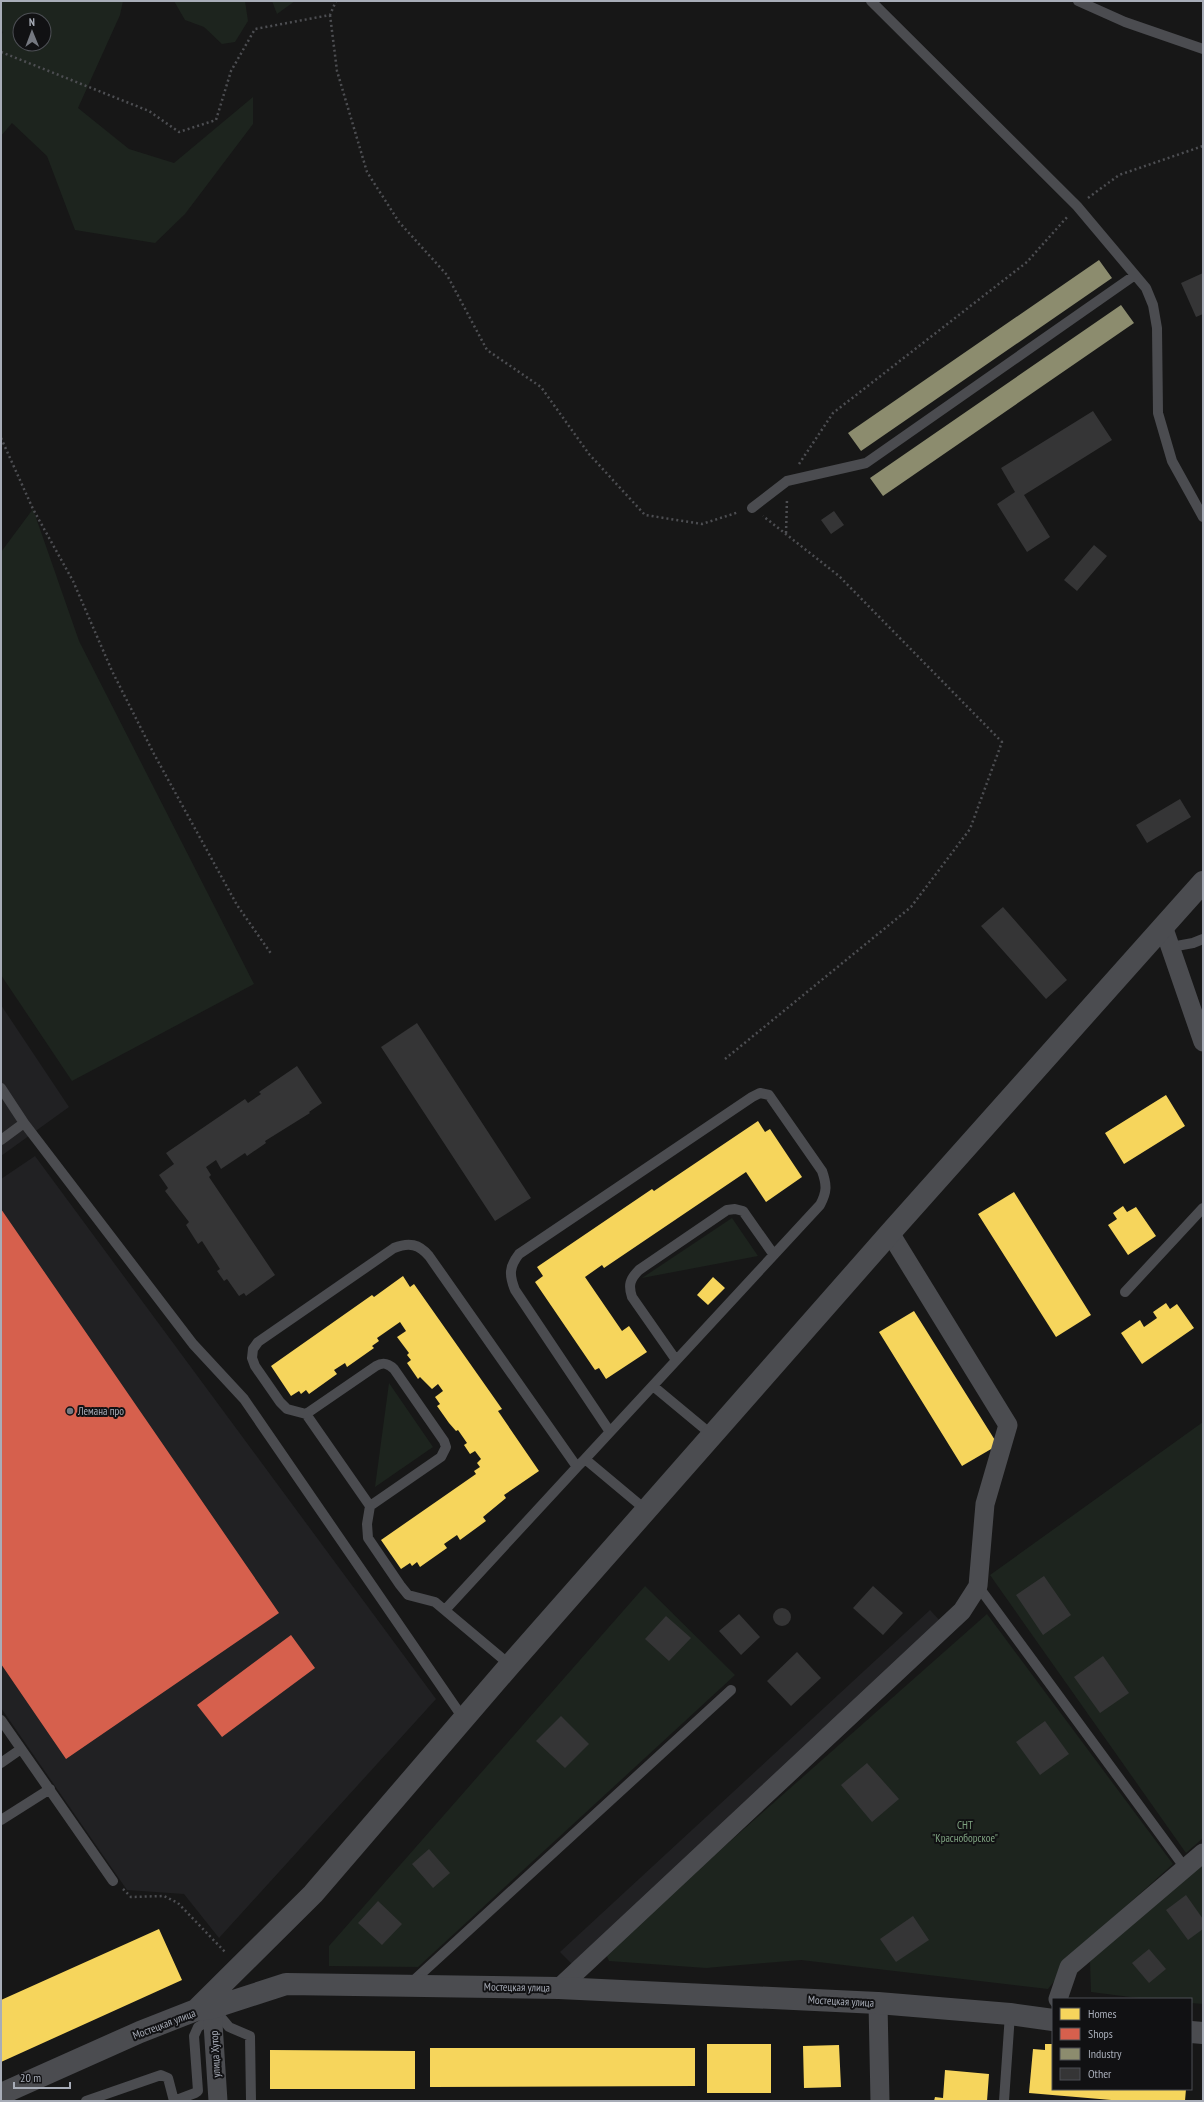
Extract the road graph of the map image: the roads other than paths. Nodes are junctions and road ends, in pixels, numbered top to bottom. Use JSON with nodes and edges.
{"nodes":[{"id":1,"x":871,"y":1,"type":"edge"},
{"id":2,"x":1078,"y":1,"type":"edge"},
{"id":3,"x":1203,"y":49,"type":"edge"},
{"id":4,"x":1135,"y":275,"type":"junction"},
{"id":5,"x":752,"y":508,"type":"road end"},
{"id":6,"x":1203,"y":517,"type":"edge"},
{"id":7,"x":1203,"y":882,"type":"edge"},
{"id":8,"x":1163,"y":926,"type":"junction"},
{"id":9,"x":1203,"y":939,"type":"edge"},
{"id":10,"x":1171,"y":947,"type":"junction"},
{"id":11,"x":1203,"y":1042,"type":"edge"},
{"id":12,"x":1,"y":1088,"type":"edge"},
{"id":13,"x":24,"y":1123,"type":"junction"},
{"id":14,"x":1,"y":1140,"type":"edge"},
{"id":15,"x":1203,"y":1208,"type":"edge"},
{"id":16,"x":890,"y":1233,"type":"junction"},
{"id":17,"x":774,"y":1255,"type":"junction"},
{"id":18,"x":1125,"y":1292,"type":"dead end"},
{"id":19,"x":676,"y":1360,"type":"junction"},
{"id":20,"x":653,"y":1386,"type":"junction"},
{"id":21,"x":306,"y":1414,"type":"junction"},
{"id":22,"x":610,"y":1432,"type":"junction"},
{"id":23,"x":712,"y":1435,"type":"junction"},
{"id":24,"x":585,"y":1458,"type":"junction"},
{"id":25,"x":577,"y":1467,"type":"junction"},
{"id":26,"x":370,"y":1506,"type":"junction"},
{"id":27,"x":646,"y":1510,"type":"junction"},
{"id":28,"x":978,"y":1586,"type":"junction"},
{"id":29,"x":445,"y":1610,"type":"junction"},
{"id":30,"x":510,"y":1665,"type":"junction"},
{"id":31,"x":731,"y":1690,"type":"dead end"},
{"id":32,"x":463,"y":1718,"type":"junction"},
{"id":33,"x":1,"y":1720,"type":"edge"},
{"id":34,"x":21,"y":1748,"type":"junction"},
{"id":35,"x":1,"y":1763,"type":"edge"},
{"id":36,"x":50,"y":1789,"type":"junction"},
{"id":37,"x":1,"y":1820,"type":"edge"},
{"id":38,"x":1203,"y":1852,"type":"edge"},
{"id":39,"x":1185,"y":1868,"type":"junction"},
{"id":40,"x":113,"y":1881,"type":"road end"},
{"id":41,"x":409,"y":1984,"type":"junction"},
{"id":42,"x":559,"y":1988,"type":"junction"},
{"id":43,"x":1058,"y":1998,"type":"edge"},
{"id":44,"x":878,"y":2003,"type":"junction"},
{"id":45,"x":207,"y":2012,"type":"junction"},
{"id":46,"x":1010,"y":2014,"type":"junction"},
{"id":47,"x":1052,"y":2018,"type":"edge"},
{"id":48,"x":1192,"y":2032,"type":"edge"},
{"id":49,"x":1203,"y":2032,"type":"edge"},
{"id":50,"x":1,"y":2094,"type":"edge"},
{"id":51,"x":86,"y":2101,"type":"edge"},
{"id":52,"x":174,"y":2101,"type":"edge"},
{"id":53,"x":218,"y":2101,"type":"edge"},
{"id":54,"x":251,"y":2101,"type":"edge"},
{"id":55,"x":880,"y":2101,"type":"edge"},
{"id":56,"x":1004,"y":2101,"type":"edge"}],
"edges":[{"from":1,"to":4,"type":"lane"},
{"from":2,"to":3,"type":"lane"},
{"from":4,"to":5,"type":"lane"},
{"from":4,"to":6,"type":"lane"},
{"from":7,"to":8,"type":"street"},
{"from":8,"to":10,"type":"street"},
{"from":8,"to":16,"type":"street"},
{"from":9,"to":10,"type":"lane"},
{"from":10,"to":11,"type":"street"},
{"from":12,"to":13,"type":"lane"},
{"from":13,"to":14,"type":"lane"},
{"from":13,"to":32,"type":"lane"},
{"from":15,"to":18,"type":"lane"},
{"from":16,"to":23,"type":"street"},
{"from":16,"to":28,"type":"street"},
{"from":17,"to":19,"type":"lane"},
{"from":17,"to":19,"type":"lane"},
{"from":17,"to":22,"type":"lane"},
{"from":19,"to":20,"type":"lane"},
{"from":20,"to":22,"type":"lane"},
{"from":20,"to":23,"type":"lane"},
{"from":21,"to":25,"type":"lane"},
{"from":21,"to":26,"type":"lane"},
{"from":21,"to":26,"type":"lane"},
{"from":22,"to":24,"type":"lane"},
{"from":23,"to":27,"type":"street"},
{"from":24,"to":25,"type":"lane"},
{"from":24,"to":27,"type":"lane"},
{"from":25,"to":29,"type":"lane"},
{"from":26,"to":29,"type":"lane"},
{"from":27,"to":30,"type":"street"},
{"from":28,"to":39,"type":"lane"},
{"from":28,"to":42,"type":"street"},
{"from":29,"to":30,"type":"lane"},
{"from":30,"to":32,"type":"street"},
{"from":31,"to":41,"type":"lane"},
{"from":32,"to":45,"type":"street"},
{"from":33,"to":34,"type":"lane"},
{"from":34,"to":35,"type":"lane"},
{"from":34,"to":36,"type":"lane"},
{"from":36,"to":37,"type":"lane"},
{"from":36,"to":40,"type":"lane"},
{"from":38,"to":39,"type":"street"},
{"from":39,"to":43,"type":"street"},
{"from":41,"to":42,"type":"street","name":"Мостецкая улица"},
{"from":41,"to":45,"type":"street","name":"Мостецкая улица"},
{"from":42,"to":44,"type":"street","name":"Мостецкая улица"},
{"from":44,"to":46,"type":"street","name":"Мостецкая улица"},
{"from":44,"to":55,"type":"street"},
{"from":45,"to":50,"type":"street","name":"Мостецкая улица"},
{"from":45,"to":52,"type":"lane"},
{"from":45,"to":53,"type":"street","name":"улица Хутор"},
{"from":45,"to":54,"type":"lane"},
{"from":46,"to":47,"type":"street","name":"Мостецкая улица"},
{"from":46,"to":56,"type":"lane"},
{"from":48,"to":49,"type":"street"},
{"from":51,"to":52,"type":"lane"}]}
